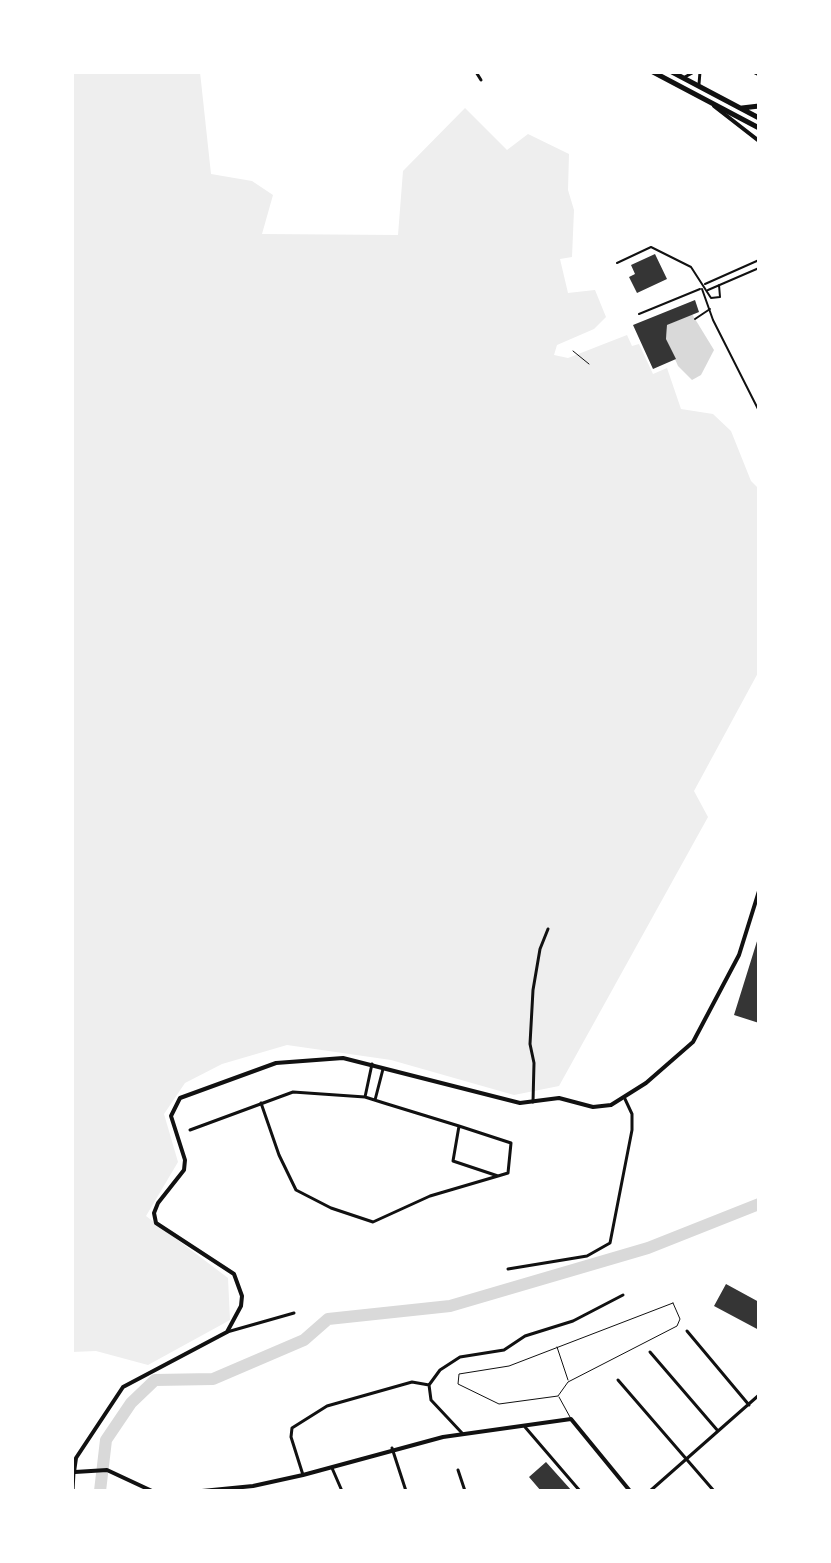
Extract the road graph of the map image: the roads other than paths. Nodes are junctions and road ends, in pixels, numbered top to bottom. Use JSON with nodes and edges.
{"nodes":[{"id":1,"x":476,"y":72,"type":"edge"},
{"id":2,"x":653,"y":72,"type":"edge"},
{"id":3,"x":672,"y":72,"type":"edge"},
{"id":4,"x":694,"y":72,"type":"edge"},
{"id":5,"x":700,"y":72,"type":"edge"},
{"id":6,"x":753,"y":72,"type":"edge"},
{"id":7,"x":759,"y":75,"type":"edge"},
{"id":8,"x":683,"y":78,"type":"junction"},
{"id":9,"x":481,"y":80,"type":"dead end"},
{"id":10,"x":699,"y":86,"type":"junction"},
{"id":11,"x":706,"y":99,"type":"junction"},
{"id":12,"x":759,"y":106,"type":"edge"},
{"id":13,"x":741,"y":108,"type":"junction"},
{"id":14,"x":759,"y":118,"type":"edge"},
{"id":15,"x":759,"y":128,"type":"edge"},
{"id":16,"x":759,"y":141,"type":"edge"},
{"id":17,"x":759,"y":260,"type":"edge"},
{"id":18,"x":617,"y":263,"type":"dead end"},
{"id":19,"x":759,"y":268,"type":"edge"},
{"id":20,"x":719,"y":285,"type":"junction"},
{"id":21,"x":704,"y":288,"type":"junction"},
{"id":22,"x":711,"y":309,"type":"junction"},
{"id":23,"x":639,"y":314,"type":"dead end"},
{"id":24,"x":695,"y":319,"type":"dead end"},
{"id":25,"x":759,"y":411,"type":"edge"},
{"id":26,"x":759,"y":891,"type":"edge"},
{"id":27,"x":548,"y":929,"type":"dead end"},
{"id":28,"x":372,"y":1064,"type":"junction"},
{"id":29,"x":384,"y":1066,"type":"junction"},
{"id":30,"x":365,"y":1097,"type":"junction"},
{"id":31,"x":625,"y":1099,"type":"junction"},
{"id":32,"x":375,"y":1100,"type":"junction"},
{"id":33,"x":261,"y":1103,"type":"junction"},
{"id":34,"x":533,"y":1103,"type":"junction"},
{"id":35,"x":459,"y":1126,"type":"junction"},
{"id":36,"x":190,"y":1130,"type":"dead end"},
{"id":37,"x":498,"y":1176,"type":"junction"},
{"id":38,"x":508,"y":1269,"type":"dead end"},
{"id":39,"x":623,"y":1295,"type":"dead end"},
{"id":40,"x":294,"y":1313,"type":"dead end"},
{"id":41,"x":687,"y":1331,"type":"dead end"},
{"id":42,"x":227,"y":1332,"type":"junction"},
{"id":43,"x":557,"y":1347,"type":"junction"},
{"id":44,"x":650,"y":1352,"type":"dead end"},
{"id":45,"x":618,"y":1380,"type":"dead end"},
{"id":46,"x":568,"y":1382,"type":"junction"},
{"id":47,"x":429,"y":1385,"type":"junction"},
{"id":48,"x":759,"y":1395,"type":"edge"},
{"id":49,"x":558,"y":1396,"type":"junction"},
{"id":50,"x":749,"y":1405,"type":"junction"},
{"id":51,"x":571,"y":1419,"type":"junction"},
{"id":52,"x":525,"y":1427,"type":"junction"},
{"id":53,"x":719,"y":1432,"type":"junction"},
{"id":54,"x":462,"y":1433,"type":"junction"},
{"id":55,"x":392,"y":1448,"type":"junction"},
{"id":56,"x":686,"y":1459,"type":"junction"},
{"id":57,"x":332,"y":1468,"type":"junction"},
{"id":58,"x":458,"y":1470,"type":"dead end"},
{"id":59,"x":73,"y":1473,"type":"edge"},
{"id":60,"x":303,"y":1475,"type":"junction"},
{"id":61,"x":251,"y":1489,"type":"edge"},
{"id":62,"x":73,"y":1491,"type":"edge"},
{"id":63,"x":152,"y":1491,"type":"edge"},
{"id":64,"x":202,"y":1491,"type":"edge"},
{"id":65,"x":342,"y":1491,"type":"edge"},
{"id":66,"x":406,"y":1491,"type":"edge"},
{"id":67,"x":465,"y":1491,"type":"edge"},
{"id":68,"x":580,"y":1491,"type":"edge"},
{"id":69,"x":630,"y":1491,"type":"edge"},
{"id":70,"x":650,"y":1491,"type":"edge"},
{"id":71,"x":714,"y":1491,"type":"edge"}],
"edges":[{"from":1,"to":9,"type":"street"},
{"from":2,"to":11,"type":"highway"},
{"from":3,"to":8,"type":"highway"},
{"from":4,"to":8,"type":"street"},
{"from":5,"to":10,"type":"street"},
{"from":6,"to":7,"type":"street"},
{"from":8,"to":10,"type":"highway"},
{"from":10,"to":13,"type":"highway"},
{"from":11,"to":15,"type":"highway"},
{"from":11,"to":16,"type":"street"},
{"from":12,"to":13,"type":"highway"},
{"from":13,"to":14,"type":"highway"},
{"from":17,"to":21,"type":"street"},
{"from":18,"to":21,"type":"street"},
{"from":19,"to":20,"type":"street"},
{"from":20,"to":21,"type":"street"},
{"from":20,"to":21,"type":"street"},
{"from":21,"to":22,"type":"street"},
{"from":21,"to":23,"type":"street"},
{"from":22,"to":24,"type":"street"},
{"from":22,"to":25,"type":"street"},
{"from":26,"to":31,"type":"street"},
{"from":27,"to":34,"type":"street"},
{"from":28,"to":29,"type":"street"},
{"from":28,"to":30,"type":"street"},
{"from":28,"to":42,"type":"street"},
{"from":29,"to":32,"type":"street"},
{"from":29,"to":34,"type":"street"},
{"from":30,"to":32,"type":"street"},
{"from":30,"to":33,"type":"street"},
{"from":31,"to":34,"type":"street"},
{"from":31,"to":38,"type":"street"},
{"from":32,"to":35,"type":"street"},
{"from":33,"to":36,"type":"street"},
{"from":33,"to":37,"type":"street"},
{"from":35,"to":37,"type":"street"},
{"from":35,"to":37,"type":"street"},
{"from":39,"to":47,"type":"street"},
{"from":40,"to":42,"type":"street"},
{"from":41,"to":50,"type":"street"},
{"from":42,"to":59,"type":"street"},
{"from":43,"to":46,"type":"lane"},
{"from":43,"to":46,"type":"lane"},
{"from":43,"to":49,"type":"lane"},
{"from":44,"to":53,"type":"street"},
{"from":45,"to":56,"type":"street"},
{"from":46,"to":49,"type":"lane"},
{"from":47,"to":54,"type":"street"},
{"from":47,"to":60,"type":"street"},
{"from":48,"to":50,"type":"street"},
{"from":49,"to":51,"type":"lane"},
{"from":50,"to":53,"type":"street"},
{"from":51,"to":52,"type":"street"},
{"from":51,"to":69,"type":"street"},
{"from":52,"to":54,"type":"street"},
{"from":52,"to":68,"type":"street"},
{"from":53,"to":56,"type":"street"},
{"from":54,"to":55,"type":"street"},
{"from":55,"to":57,"type":"street"},
{"from":55,"to":66,"type":"street"},
{"from":56,"to":70,"type":"street"},
{"from":56,"to":71,"type":"street"},
{"from":57,"to":60,"type":"street"},
{"from":57,"to":65,"type":"street"},
{"from":58,"to":67,"type":"street"},
{"from":59,"to":62,"type":"street"},
{"from":59,"to":63,"type":"street"},
{"from":60,"to":61,"type":"street"},
{"from":61,"to":64,"type":"street"}]}
